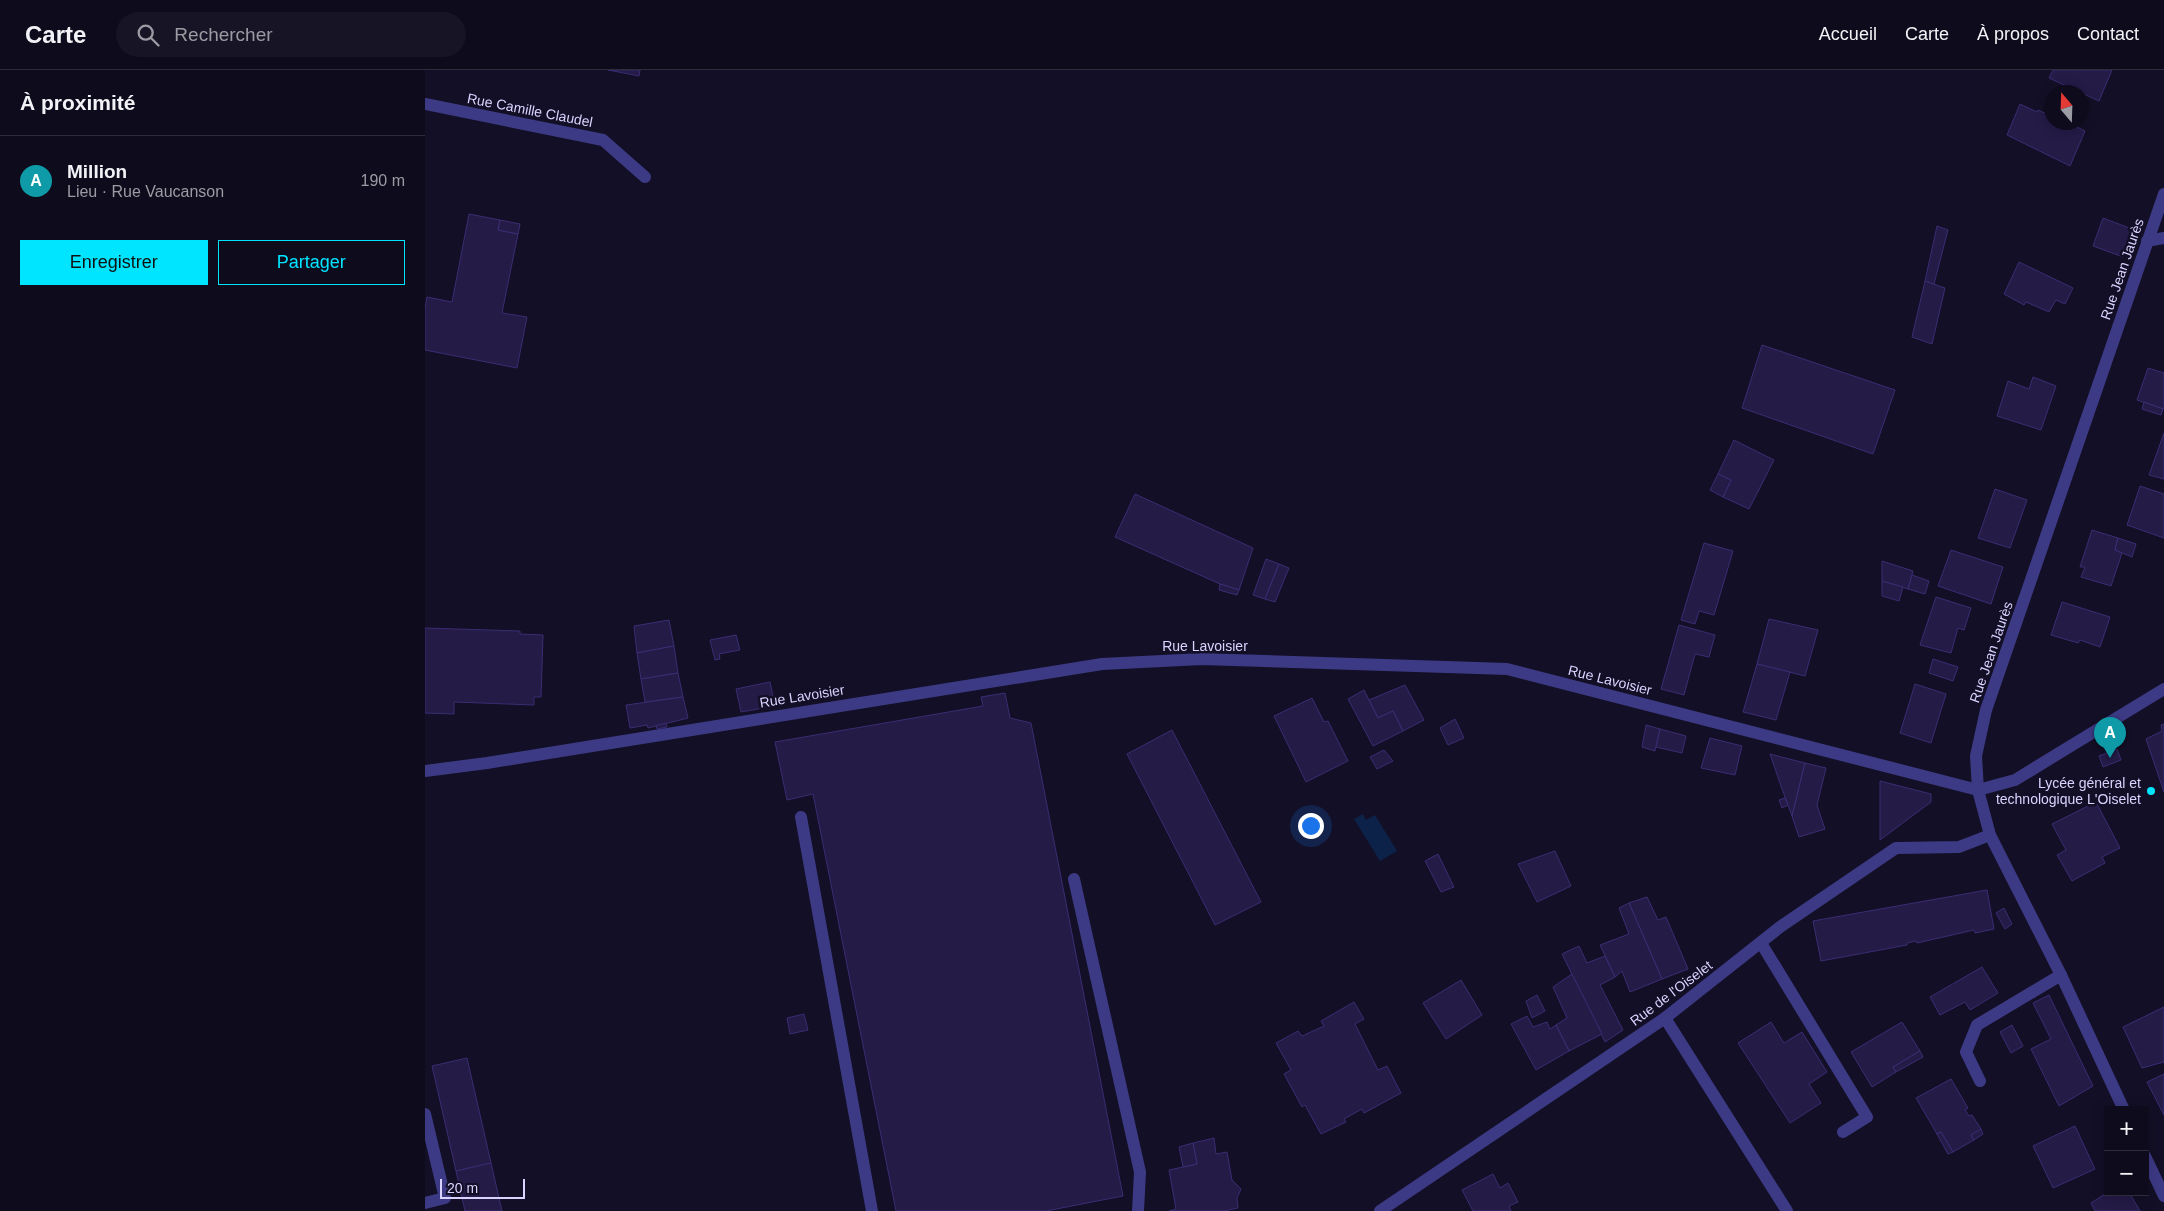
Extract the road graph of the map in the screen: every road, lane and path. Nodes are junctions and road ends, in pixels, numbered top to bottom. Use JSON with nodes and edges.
{"nodes":[{"id":1,"x":425,"y":104,"type":"edge"},
{"id":2,"x":645,"y":177,"type":"dead end"},
{"id":3,"x":2164,"y":194,"type":"edge"},
{"id":4,"x":2164,"y":238,"type":"edge"},
{"id":5,"x":2147,"y":241,"type":"junction"},
{"id":6,"x":2164,"y":688,"type":"edge"},
{"id":7,"x":425,"y":771,"type":"edge"},
{"id":8,"x":1978,"y":790,"type":"junction"},
{"id":9,"x":801,"y":817,"type":"dead end"},
{"id":10,"x":1990,"y":835,"type":"junction"},
{"id":11,"x":1075,"y":879,"type":"dead end"},
{"id":12,"x":1761,"y":943,"type":"junction"},
{"id":13,"x":2061,"y":975,"type":"junction"},
{"id":14,"x":1665,"y":1018,"type":"junction"},
{"id":15,"x":1980,"y":1081,"type":"dead end"},
{"id":16,"x":2122,"y":1106,"type":"edge"},
{"id":17,"x":425,"y":1114,"type":"edge"},
{"id":18,"x":1843,"y":1132,"type":"dead end"},
{"id":19,"x":2149,"y":1164,"type":"edge"},
{"id":20,"x":2164,"y":1196,"type":"edge"},
{"id":21,"x":425,"y":1203,"type":"edge"},
{"id":22,"x":1387,"y":1209,"type":"edge"},
{"id":23,"x":872,"y":1211,"type":"edge"},
{"id":24,"x":1138,"y":1211,"type":"edge"},
{"id":25,"x":1787,"y":1211,"type":"edge"}],
"edges":[{"from":1,"to":2,"type":"street","name":"Rue Camille Claudel"},
{"from":3,"to":5,"type":"street","name":"Rue Jean Jaurès"},
{"from":4,"to":5,"type":"street"},
{"from":5,"to":8,"type":"street","name":"Rue Jean Jaurès"},
{"from":6,"to":8,"type":"street"},
{"from":7,"to":8,"type":"street","name":"Rue Lavoisier"},
{"from":8,"to":10,"type":"street","name":"Rue Jean Jaurès"},
{"from":9,"to":23,"type":"street"},
{"from":10,"to":12,"type":"street","name":"Rue de l'Oiselet"},
{"from":10,"to":13,"type":"street","name":"Rue Jean Jaurès"},
{"from":11,"to":24,"type":"street"},
{"from":12,"to":14,"type":"street","name":"Rue de l'Oiselet"},
{"from":12,"to":18,"type":"street"},
{"from":13,"to":15,"type":"street"},
{"from":13,"to":16,"type":"street","name":"Rue Jean Jaurès"},
{"from":14,"to":22,"type":"street","name":"Rue de l'Oiselet"},
{"from":14,"to":25,"type":"street"},
{"from":17,"to":21,"type":"street"},
{"from":19,"to":20,"type":"street"}]}
